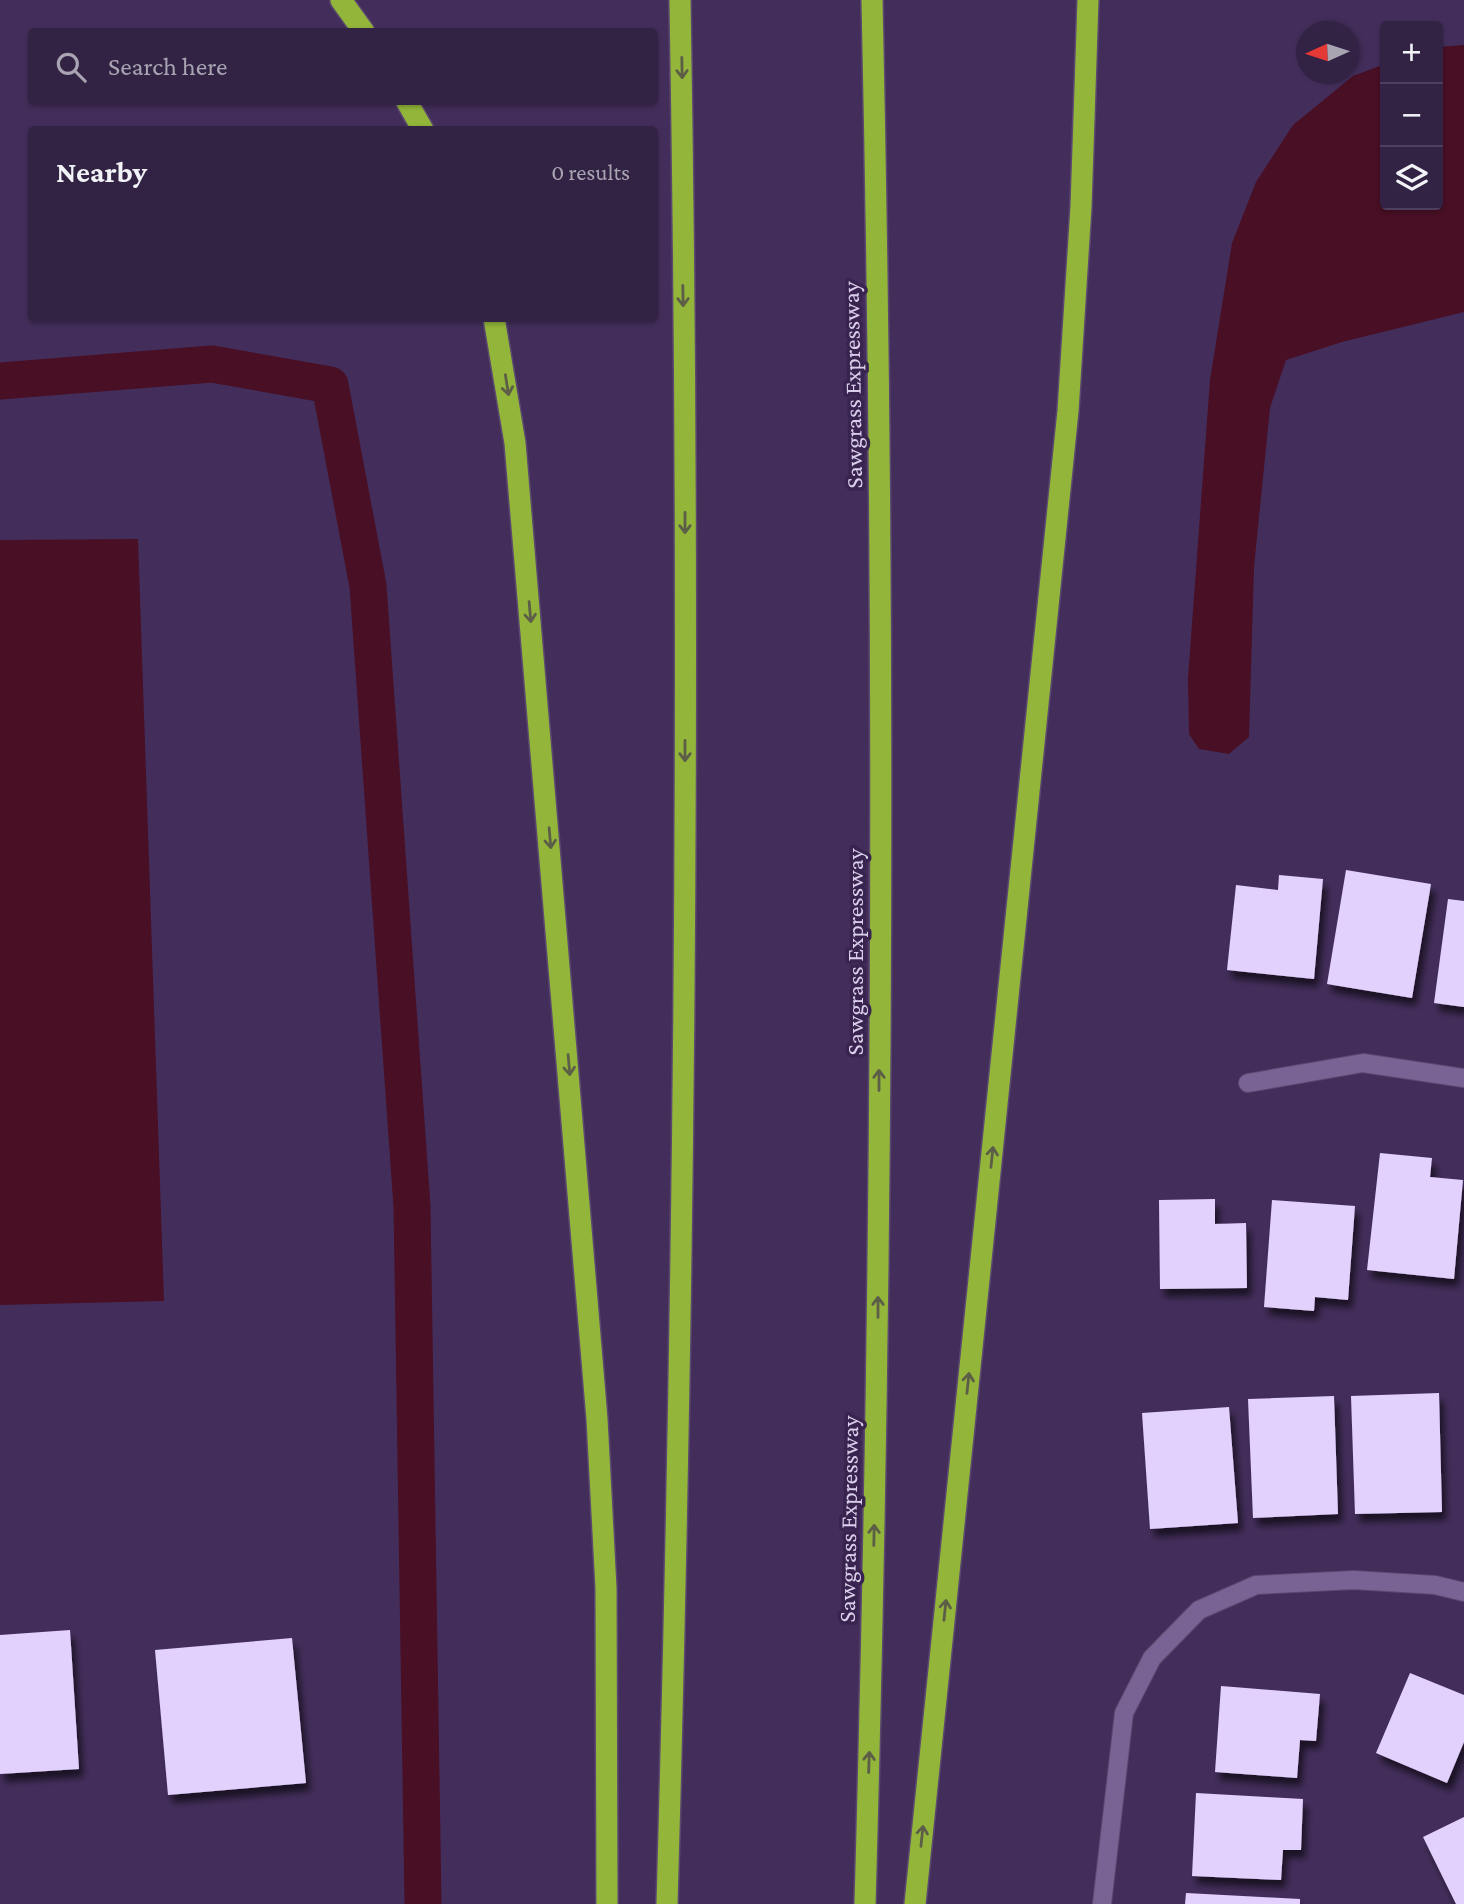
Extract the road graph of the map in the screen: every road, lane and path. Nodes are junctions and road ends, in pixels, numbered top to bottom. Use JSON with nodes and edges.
{"nodes":[{"id":1,"x":341,"y":0,"type":"edge"},
{"id":2,"x":680,"y":0,"type":"edge"},
{"id":3,"x":872,"y":0,"type":"edge"},
{"id":4,"x":1088,"y":0,"type":"edge"},
{"id":5,"x":361,"y":28,"type":"edge"},
{"id":6,"x":409,"y":105,"type":"edge"},
{"id":7,"x":421,"y":126,"type":"edge"},
{"id":8,"x":495,"y":322,"type":"edge"},
{"id":9,"x":1464,"y":1078,"type":"edge"},
{"id":10,"x":1248,"y":1083,"type":"dead end"},
{"id":11,"x":1464,"y":1592,"type":"edge"},
{"id":12,"x":607,"y":1904,"type":"edge"},
{"id":13,"x":667,"y":1904,"type":"edge"},
{"id":14,"x":865,"y":1904,"type":"edge"},
{"id":15,"x":915,"y":1904,"type":"edge"},
{"id":16,"x":1102,"y":1904,"type":"edge"}],
"edges":[{"from":1,"to":5,"type":"highway"},
{"from":2,"to":13,"type":"highway","one_way":true},
{"from":14,"to":3,"type":"highway","name":"Sawgrass Expressway","one_way":true},
{"from":15,"to":4,"type":"highway","one_way":true},
{"from":6,"to":7,"type":"highway"},
{"from":8,"to":12,"type":"highway","one_way":true},
{"from":9,"to":10,"type":"street"},
{"from":11,"to":16,"type":"street"}]}
